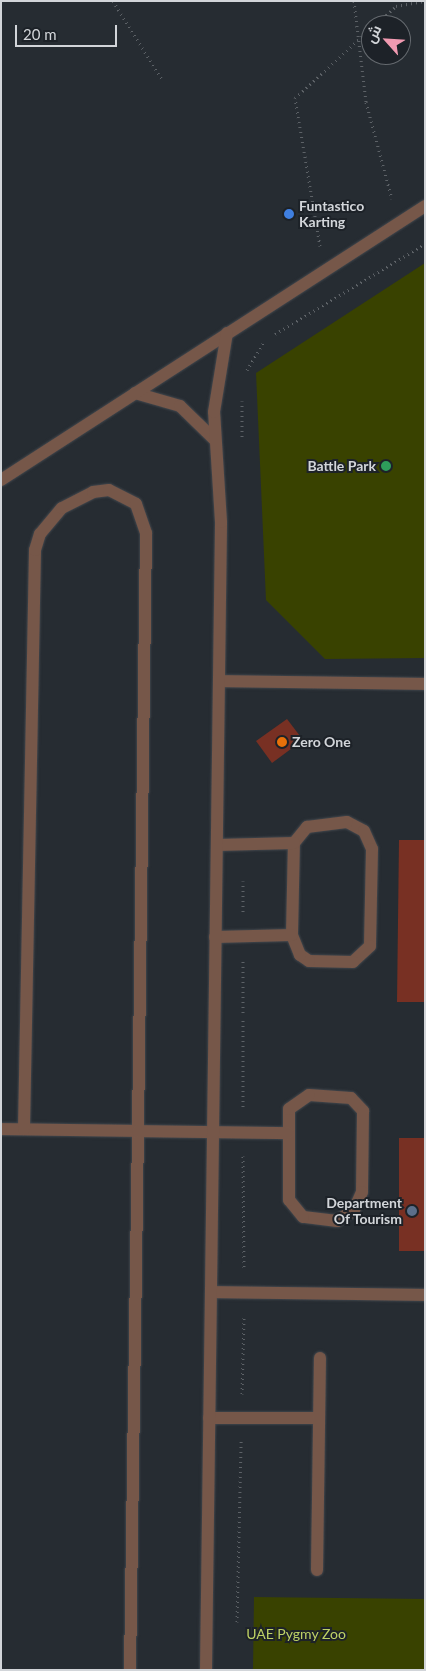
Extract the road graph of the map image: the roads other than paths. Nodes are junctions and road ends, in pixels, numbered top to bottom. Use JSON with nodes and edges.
{"nodes":[{"id":1,"x":425,"y":206,"type":"edge"},
{"id":2,"x":227,"y":333,"type":"junction"},
{"id":3,"x":135,"y":393,"type":"junction"},
{"id":4,"x":215,"y":440,"type":"junction"},
{"id":5,"x":1,"y":480,"type":"edge"},
{"id":6,"x":219,"y":681,"type":"junction"},
{"id":7,"x":425,"y":684,"type":"edge"},
{"id":8,"x":294,"y":843,"type":"junction"},
{"id":9,"x":217,"y":845,"type":"junction"},
{"id":10,"x":292,"y":935,"type":"junction"},
{"id":11,"x":216,"y":937,"type":"junction"},
{"id":12,"x":1,"y":1129,"type":"edge"},
{"id":13,"x":24,"y":1129,"type":"junction"},
{"id":14,"x":138,"y":1131,"type":"junction"},
{"id":15,"x":213,"y":1132,"type":"junction"},
{"id":16,"x":288,"y":1133,"type":"junction"},
{"id":17,"x":211,"y":1292,"type":"junction"},
{"id":18,"x":425,"y":1295,"type":"edge"},
{"id":19,"x":320,"y":1358,"type":"dead end"},
{"id":20,"x":209,"y":1418,"type":"junction"},
{"id":21,"x":318,"y":1418,"type":"junction"},
{"id":22,"x":317,"y":1570,"type":"dead end"},
{"id":23,"x":130,"y":1670,"type":"edge"},
{"id":24,"x":206,"y":1670,"type":"edge"}],
"edges":[{"from":1,"to":2,"type":"lane"},
{"from":2,"to":3,"type":"lane"},
{"from":2,"to":4,"type":"lane"},
{"from":3,"to":4,"type":"lane"},
{"from":3,"to":5,"type":"lane"},
{"from":4,"to":6,"type":"lane"},
{"from":6,"to":7,"type":"lane"},
{"from":6,"to":9,"type":"lane"},
{"from":8,"to":9,"type":"lane"},
{"from":8,"to":10,"type":"lane"},
{"from":8,"to":10,"type":"lane"},
{"from":9,"to":11,"type":"lane"},
{"from":10,"to":11,"type":"lane"},
{"from":11,"to":15,"type":"lane"},
{"from":12,"to":13,"type":"lane"},
{"from":13,"to":14,"type":"lane"},
{"from":13,"to":14,"type":"lane"},
{"from":14,"to":15,"type":"lane"},
{"from":14,"to":23,"type":"lane"},
{"from":15,"to":16,"type":"lane"},
{"from":15,"to":17,"type":"lane"},
{"from":16,"to":16,"type":"lane"},
{"from":17,"to":18,"type":"lane"},
{"from":17,"to":20,"type":"lane"},
{"from":19,"to":21,"type":"lane"},
{"from":20,"to":21,"type":"lane"},
{"from":20,"to":24,"type":"lane"},
{"from":21,"to":22,"type":"lane"}]}
